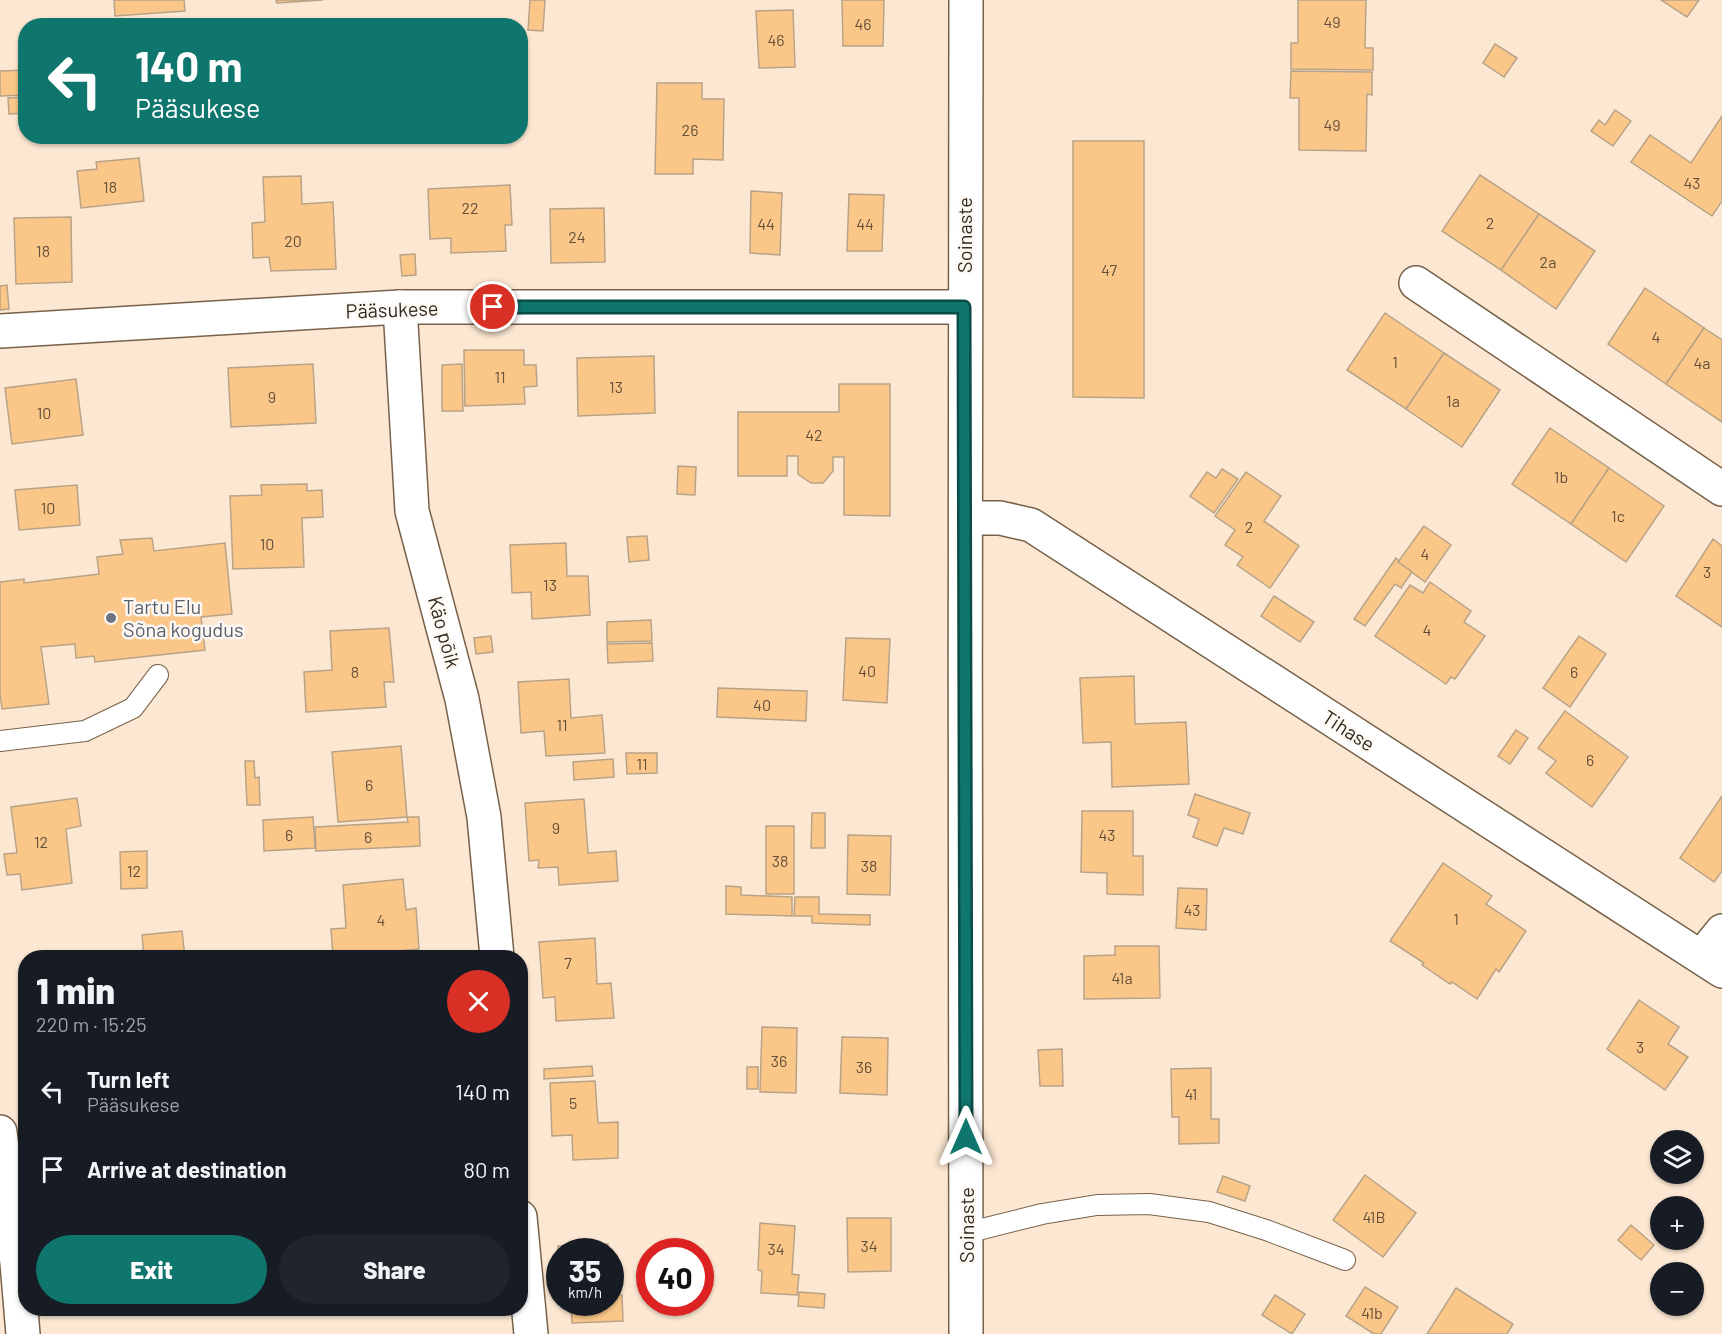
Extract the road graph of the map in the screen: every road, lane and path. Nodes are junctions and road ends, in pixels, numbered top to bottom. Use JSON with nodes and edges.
{"nodes":[{"id":1,"x":966,"y":0,"type":"edge"},
{"id":2,"x":1416,"y":283,"type":"dead end"},
{"id":3,"x":400,"y":307,"type":"junction"},
{"id":4,"x":964,"y":307,"type":"junction"},
{"id":5,"x":0,"y":331,"type":"edge"},
{"id":6,"x":1722,"y":489,"type":"edge"},
{"id":7,"x":966,"y":518,"type":"junction"},
{"id":8,"x":158,"y":675,"type":"dead end"},
{"id":9,"x":0,"y":741,"type":"edge"},
{"id":10,"x":1722,"y":931,"type":"edge"},
{"id":11,"x":496,"y":950,"type":"edge"},
{"id":12,"x":1712,"y":964,"type":"edge"},
{"id":13,"x":0,"y":1132,"type":"edge"},
{"id":14,"x":966,"y":1233,"type":"junction"},
{"id":15,"x":1345,"y":1260,"type":"dead end"},
{"id":16,"x":18,"y":1275,"type":"edge"},
{"id":17,"x":528,"y":1302,"type":"edge"},
{"id":18,"x":21,"y":1316,"type":"edge"},
{"id":19,"x":23,"y":1334,"type":"edge"},
{"id":20,"x":531,"y":1334,"type":"edge"},
{"id":21,"x":966,"y":1334,"type":"edge"}],
"edges":[{"from":1,"to":4,"type":"street","name":"Soinaste"},
{"from":2,"to":6,"type":"street"},
{"from":3,"to":4,"type":"street","name":"Pääsukese"},
{"from":3,"to":5,"type":"street","name":"Pääsukese"},
{"from":3,"to":11,"type":"street","name":"Käo põik"},
{"from":4,"to":7,"type":"street","name":"Soinaste"},
{"from":7,"to":12,"type":"street","name":"Tihase"},
{"from":7,"to":14,"type":"street","name":"Soinaste"},
{"from":8,"to":9,"type":"lane"},
{"from":10,"to":12,"type":"street"},
{"from":13,"to":16,"type":"street"},
{"from":14,"to":15,"type":"lane"},
{"from":14,"to":21,"type":"street","name":"Soinaste"},
{"from":17,"to":20,"type":"street"},
{"from":18,"to":19,"type":"street"}]}
